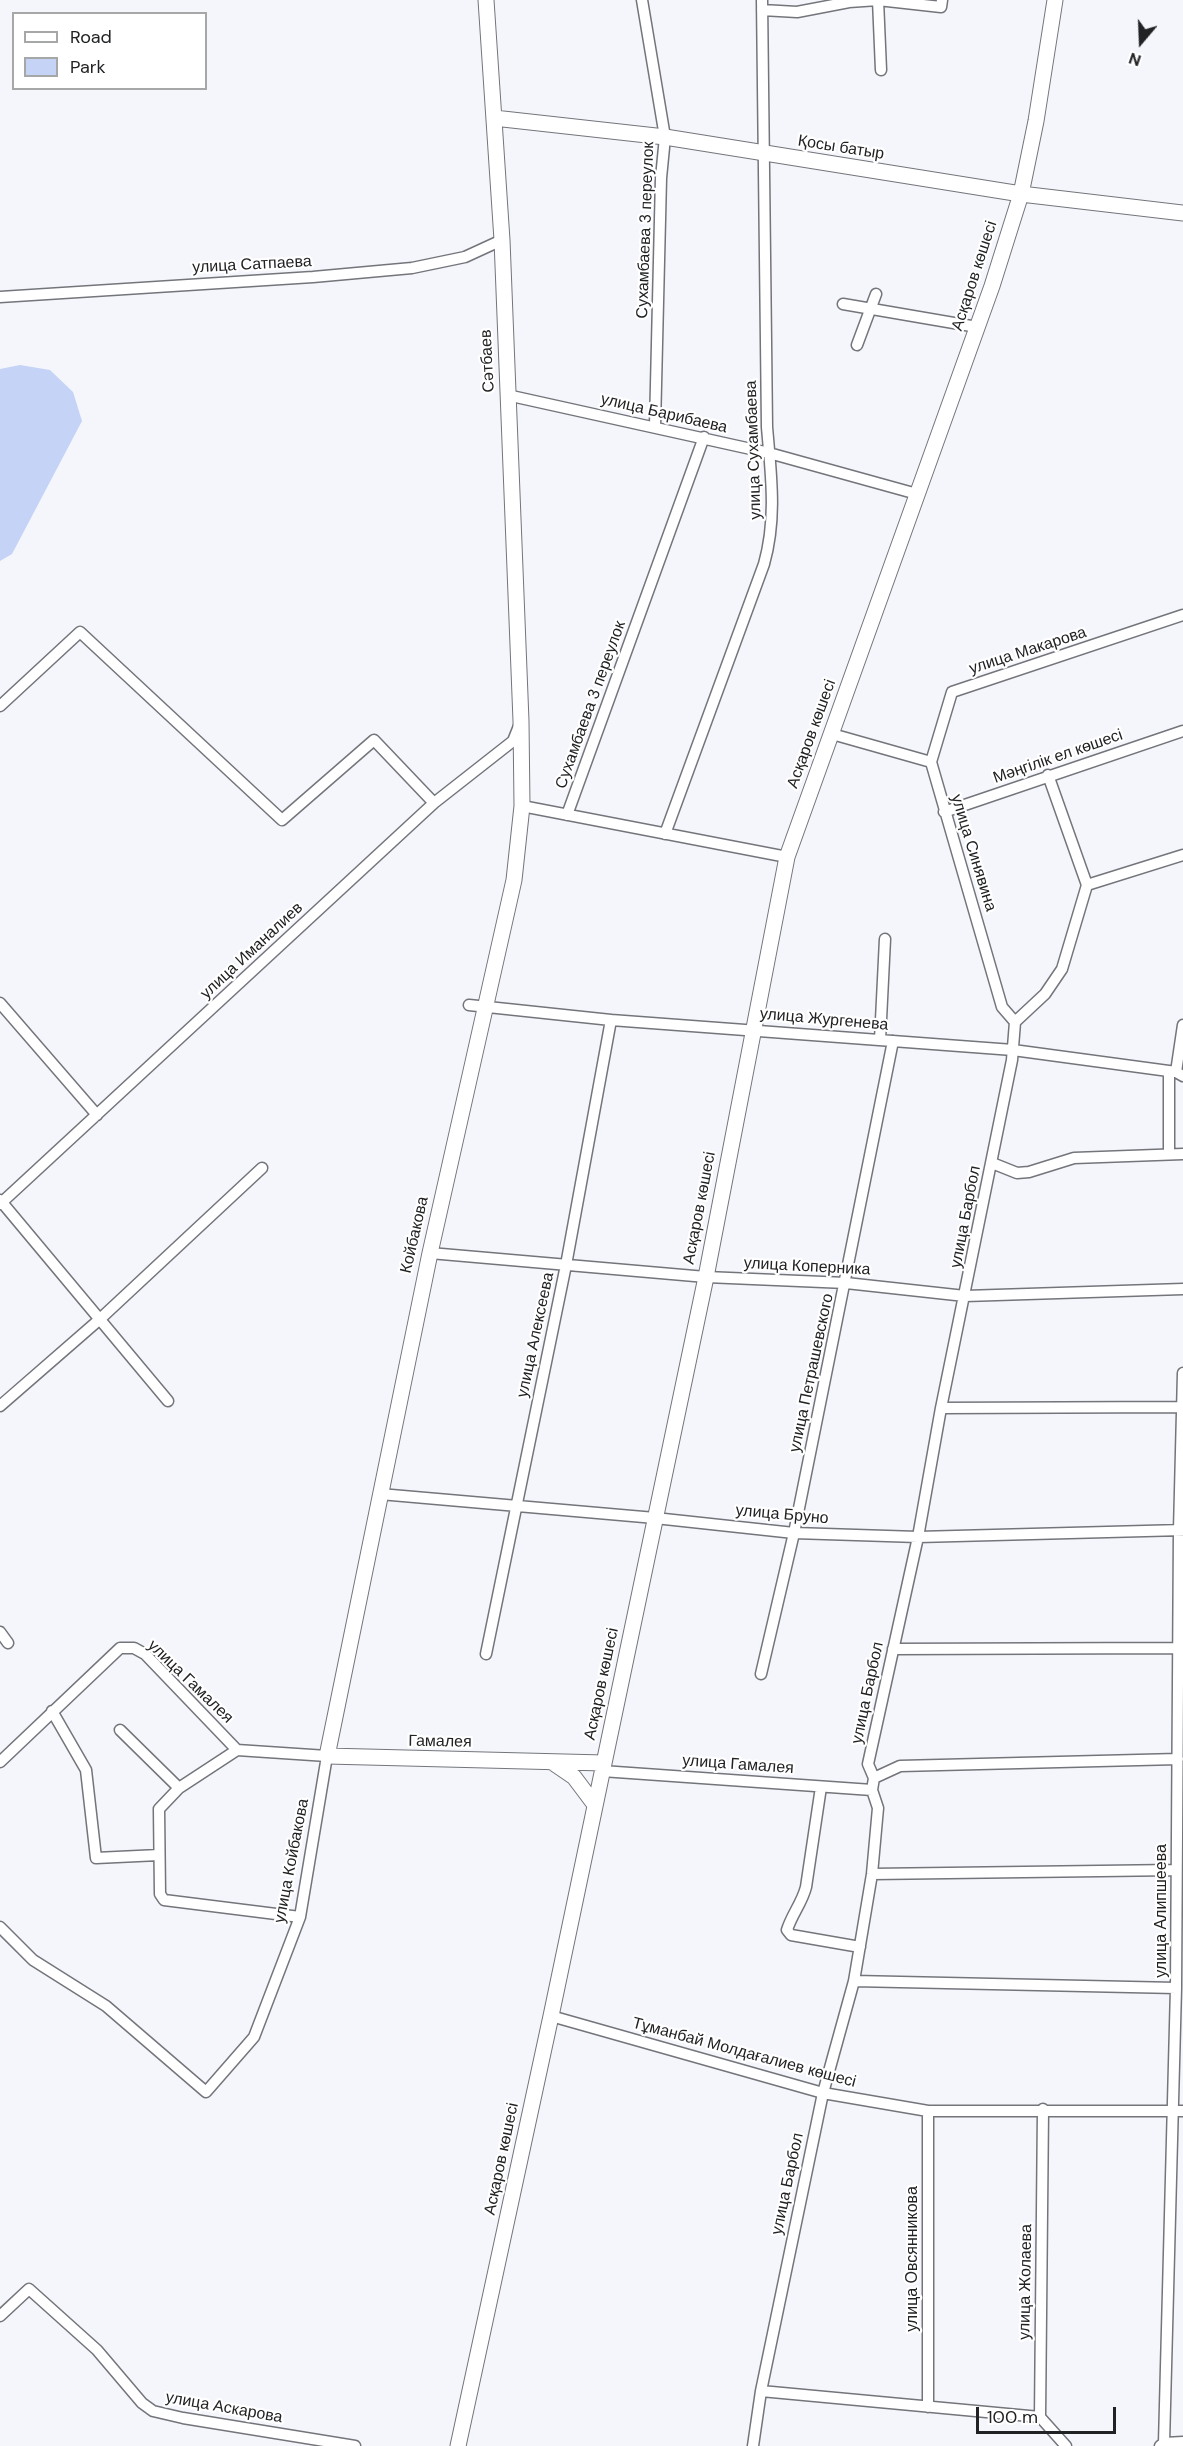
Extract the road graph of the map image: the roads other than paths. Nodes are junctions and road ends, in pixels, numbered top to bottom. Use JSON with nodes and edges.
{"nodes":[{"id":1,"x":486,"y":0,"type":"edge"},
{"id":2,"x":642,"y":0,"type":"edge"},
{"id":3,"x":878,"y":0,"type":"edge"},
{"id":4,"x":942,"y":0,"type":"edge"},
{"id":5,"x":1054,"y":0,"type":"edge"},
{"id":6,"x":762,"y":5,"type":"edge"},
{"id":7,"x":881,"y":70,"type":"dead end"},
{"id":8,"x":494,"y":118,"type":"junction"},
{"id":9,"x":665,"y":137,"type":"junction"},
{"id":10,"x":766,"y":155,"type":"junction"},
{"id":11,"x":1021,"y":194,"type":"junction"},
{"id":12,"x":1183,"y":213,"type":"edge"},
{"id":13,"x":502,"y":240,"type":"junction"},
{"id":14,"x":876,"y":294,"type":"dead end"},
{"id":15,"x":0,"y":297,"type":"edge"},
{"id":16,"x":843,"y":304,"type":"dead end"},
{"id":17,"x":870,"y":308,"type":"junction"},
{"id":18,"x":977,"y":327,"type":"junction"},
{"id":19,"x":857,"y":345,"type":"dead end"},
{"id":20,"x":507,"y":395,"type":"junction"},
{"id":21,"x":655,"y":426,"type":"junction"},
{"id":22,"x":704,"y":437,"type":"junction"},
{"id":23,"x":770,"y":453,"type":"junction"},
{"id":24,"x":917,"y":494,"type":"junction"},
{"id":25,"x":1183,"y":615,"type":"edge"},
{"id":26,"x":0,"y":706,"type":"edge"},
{"id":27,"x":521,"y":721,"type":"junction"},
{"id":28,"x":1183,"y":730,"type":"edge"},
{"id":29,"x":832,"y":734,"type":"junction"},
{"id":30,"x":931,"y":762,"type":"junction"},
{"id":31,"x":1048,"y":775,"type":"junction"},
{"id":32,"x":434,"y":804,"type":"junction"},
{"id":33,"x":522,"y":806,"type":"junction"},
{"id":34,"x":944,"y":813,"type":"junction"},
{"id":35,"x":567,"y":814,"type":"junction"},
{"id":36,"x":665,"y":834,"type":"junction"},
{"id":37,"x":1183,"y":855,"type":"edge"},
{"id":38,"x":787,"y":857,"type":"junction"},
{"id":39,"x":1087,"y":885,"type":"junction"},
{"id":40,"x":885,"y":939,"type":"dead end"},
{"id":41,"x":0,"y":1003,"type":"edge"},
{"id":42,"x":469,"y":1005,"type":"dead end"},
{"id":43,"x":486,"y":1005,"type":"junction"},
{"id":44,"x":611,"y":1020,"type":"junction"},
{"id":45,"x":1015,"y":1022,"type":"junction"},
{"id":46,"x":1183,"y":1025,"type":"edge"},
{"id":47,"x":753,"y":1029,"type":"junction"},
{"id":48,"x":880,"y":1040,"type":"junction"},
{"id":49,"x":893,"y":1041,"type":"junction"},
{"id":50,"x":1013,"y":1050,"type":"junction"},
{"id":51,"x":1176,"y":1073,"type":"edge"},
{"id":52,"x":97,"y":1115,"type":"junction"},
{"id":53,"x":1169,"y":1154,"type":"junction"},
{"id":54,"x":1183,"y":1154,"type":"edge"},
{"id":55,"x":992,"y":1163,"type":"junction"},
{"id":56,"x":262,"y":1168,"type":"dead end"},
{"id":57,"x":1,"y":1202,"type":"edge"},
{"id":58,"x":430,"y":1253,"type":"junction"},
{"id":59,"x":566,"y":1265,"type":"junction"},
{"id":60,"x":706,"y":1277,"type":"junction"},
{"id":61,"x":846,"y":1283,"type":"junction"},
{"id":62,"x":1183,"y":1289,"type":"edge"},
{"id":63,"x":965,"y":1296,"type":"junction"},
{"id":64,"x":100,"y":1319,"type":"junction"},
{"id":65,"x":1183,"y":1373,"type":"edge"},
{"id":66,"x":168,"y":1401,"type":"dead end"},
{"id":67,"x":0,"y":1406,"type":"edge"},
{"id":68,"x":1182,"y":1407,"type":"edge"},
{"id":69,"x":941,"y":1408,"type":"junction"},
{"id":70,"x":380,"y":1494,"type":"junction"},
{"id":71,"x":516,"y":1506,"type":"junction"},
{"id":72,"x":655,"y":1518,"type":"junction"},
{"id":73,"x":1181,"y":1530,"type":"edge"},
{"id":74,"x":794,"y":1533,"type":"junction"},
{"id":75,"x":918,"y":1537,"type":"junction"},
{"id":76,"x":0,"y":1632,"type":"edge"},
{"id":77,"x":8,"y":1643,"type":"dead end"},
{"id":78,"x":1178,"y":1648,"type":"junction"},
{"id":79,"x":893,"y":1649,"type":"junction"},
{"id":80,"x":486,"y":1654,"type":"dead end"},
{"id":81,"x":761,"y":1674,"type":"dead end"},
{"id":82,"x":52,"y":1711,"type":"junction"},
{"id":83,"x":120,"y":1730,"type":"dead end"},
{"id":84,"x":237,"y":1750,"type":"junction"},
{"id":85,"x":327,"y":1756,"type":"junction"},
{"id":86,"x":1178,"y":1759,"type":"junction"},
{"id":87,"x":0,"y":1762,"type":"edge"},
{"id":88,"x":552,"y":1762,"type":"junction"},
{"id":89,"x":603,"y":1767,"type":"junction"},
{"id":90,"x":874,"y":1778,"type":"junction"},
{"id":91,"x":821,"y":1787,"type":"junction"},
{"id":92,"x":179,"y":1788,"type":"junction"},
{"id":93,"x":872,"y":1790,"type":"junction"},
{"id":94,"x":595,"y":1805,"type":"junction"},
{"id":95,"x":159,"y":1855,"type":"junction"},
{"id":96,"x":1176,"y":1870,"type":"junction"},
{"id":97,"x":872,"y":1874,"type":"junction"},
{"id":98,"x":300,"y":1917,"type":"junction"},
{"id":99,"x":0,"y":1927,"type":"edge"},
{"id":100,"x":860,"y":1947,"type":"junction"},
{"id":101,"x":854,"y":1981,"type":"junction"},
{"id":102,"x":1176,"y":1988,"type":"junction"},
{"id":103,"x":551,"y":2016,"type":"junction"},
{"id":104,"x":823,"y":2092,"type":"junction"},
{"id":105,"x":1043,"y":2109,"type":"junction"},
{"id":106,"x":928,"y":2111,"type":"junction"},
{"id":107,"x":1178,"y":2111,"type":"edge"},
{"id":108,"x":0,"y":2316,"type":"edge"},
{"id":109,"x":761,"y":2391,"type":"junction"},
{"id":110,"x":928,"y":2407,"type":"junction"},
{"id":111,"x":1040,"y":2417,"type":"junction"},
{"id":112,"x":1183,"y":2442,"type":"edge"},
{"id":113,"x":1162,"y":2444,"type":"edge"},
{"id":114,"x":355,"y":2446,"type":"edge"},
{"id":115,"x":458,"y":2446,"type":"edge"},
{"id":116,"x":753,"y":2446,"type":"edge"},
{"id":117,"x":1066,"y":2446,"type":"edge"}],
"edges":[{"from":1,"to":8,"type":"street","name":"Сәтбаев"},
{"from":2,"to":9,"type":"street","name":"Сухамбаева 3 переулок"},
{"from":3,"to":4,"type":"street"},
{"from":3,"to":6,"type":"street"},
{"from":3,"to":7,"type":"street"},
{"from":5,"to":11,"type":"street","name":"Асқаров көшесі"},
{"from":6,"to":10,"type":"street","name":"улица Сухамбаева"},
{"from":8,"to":9,"type":"street","name":"Қосы батыр"},
{"from":8,"to":13,"type":"street","name":"Сәтбаев"},
{"from":9,"to":10,"type":"street","name":"Қосы батыр"},
{"from":9,"to":21,"type":"street","name":"Сухамбаева 3 переулок"},
{"from":10,"to":11,"type":"street","name":"Қосы батыр"},
{"from":10,"to":23,"type":"street","name":"улица Сухамбаева"},
{"from":11,"to":12,"type":"street","name":"Қосы батыр"},
{"from":11,"to":18,"type":"street","name":"Асқаров көшесі"},
{"from":13,"to":15,"type":"street","name":"улица Сатпаева"},
{"from":13,"to":20,"type":"street","name":"Сәтбаев"},
{"from":14,"to":17,"type":"street"},
{"from":16,"to":17,"type":"street"},
{"from":17,"to":18,"type":"street"},
{"from":17,"to":19,"type":"street"},
{"from":18,"to":24,"type":"street","name":"Асқаров көшесі"},
{"from":20,"to":21,"type":"street","name":"улица Барибаева"},
{"from":20,"to":27,"type":"street","name":"Сәтбаев"},
{"from":21,"to":22,"type":"street","name":"улица Барибаева"},
{"from":22,"to":23,"type":"street","name":"улица Барибаева"},
{"from":22,"to":35,"type":"street","name":"Сухамбаева 3 переулок"},
{"from":23,"to":24,"type":"street","name":"улица Барибаева"},
{"from":23,"to":36,"type":"street","name":"улица Сухамбаева"},
{"from":24,"to":29,"type":"street","name":"Асқаров көшесі"},
{"from":25,"to":30,"type":"street","name":"улица Макарова"},
{"from":26,"to":32,"type":"street"},
{"from":27,"to":32,"type":"street","name":"улица Иманалиев"},
{"from":27,"to":33,"type":"street","name":"Койбакова"},
{"from":28,"to":31,"type":"street","name":"Мәңгілік ел көшесі"},
{"from":29,"to":30,"type":"street"},
{"from":29,"to":38,"type":"street","name":"Асқаров көшесі"},
{"from":30,"to":34,"type":"street","name":"улица Синявина"},
{"from":31,"to":34,"type":"street","name":"Мәңгілік ел көшесі"},
{"from":31,"to":39,"type":"street"},
{"from":32,"to":52,"type":"street","name":"улица Иманалиев"},
{"from":33,"to":35,"type":"street"},
{"from":33,"to":43,"type":"street","name":"Койбакова"},
{"from":34,"to":45,"type":"street","name":"улица Синявина"},
{"from":35,"to":36,"type":"street"},
{"from":36,"to":38,"type":"street"},
{"from":37,"to":39,"type":"street"},
{"from":38,"to":47,"type":"street","name":"Асқаров көшесі"},
{"from":39,"to":45,"type":"street"},
{"from":40,"to":48,"type":"street"},
{"from":41,"to":52,"type":"street"},
{"from":42,"to":43,"type":"street","name":"улица Жургенева"},
{"from":43,"to":44,"type":"street","name":"улица Жургенева"},
{"from":43,"to":58,"type":"street","name":"Койбакова"},
{"from":44,"to":47,"type":"street","name":"улица Жургенева"},
{"from":44,"to":59,"type":"street","name":"улица Алексеева"},
{"from":45,"to":50,"type":"street"},
{"from":46,"to":51,"type":"street"},
{"from":47,"to":48,"type":"street","name":"улица Жургенева"},
{"from":47,"to":60,"type":"street","name":"Асқаров көшесі"},
{"from":48,"to":49,"type":"street","name":"улица Жургенева"},
{"from":49,"to":50,"type":"street","name":"улица Жургенева"},
{"from":49,"to":61,"type":"street","name":"улица Петрашевского"},
{"from":50,"to":51,"type":"street","name":"улица Жургенева"},
{"from":50,"to":55,"type":"street","name":"улица Барбол"},
{"from":51,"to":53,"type":"street"},
{"from":52,"to":57,"type":"street","name":"улица Иманалиев"},
{"from":53,"to":54,"type":"street"},
{"from":53,"to":55,"type":"street"},
{"from":55,"to":63,"type":"street","name":"улица Барбол"},
{"from":56,"to":64,"type":"street"},
{"from":57,"to":64,"type":"street"},
{"from":58,"to":59,"type":"street","name":"улица Коперника"},
{"from":58,"to":70,"type":"street","name":"Койбакова"},
{"from":59,"to":60,"type":"street","name":"улица Коперника"},
{"from":59,"to":71,"type":"street","name":"улица Алексеева"},
{"from":60,"to":61,"type":"street","name":"улица Коперника"},
{"from":60,"to":72,"type":"street","name":"Асқаров көшесі"},
{"from":61,"to":63,"type":"street","name":"улица Коперника"},
{"from":61,"to":74,"type":"street","name":"улица Петрашевского"},
{"from":62,"to":63,"type":"street","name":"улица Коперника"},
{"from":63,"to":69,"type":"street","name":"улица Барбол"},
{"from":64,"to":66,"type":"street"},
{"from":64,"to":67,"type":"street"},
{"from":65,"to":68,"type":"street","name":"улица Алипшеева"},
{"from":68,"to":69,"type":"street"},
{"from":68,"to":73,"type":"street","name":"улица Алипшеева"},
{"from":69,"to":75,"type":"street","name":"улица Барбол"},
{"from":70,"to":71,"type":"street","name":"улица Бруно"},
{"from":70,"to":85,"type":"street","name":"Койбакова"},
{"from":71,"to":72,"type":"street","name":"улица Бруно"},
{"from":71,"to":80,"type":"street","name":"улица Алексеева"},
{"from":72,"to":74,"type":"street","name":"улица Бруно"},
{"from":72,"to":89,"type":"street","name":"Асқаров көшесі"},
{"from":73,"to":75,"type":"street","name":"улица Бруно"},
{"from":73,"to":78,"type":"street","name":"улица Алипшеева"},
{"from":74,"to":75,"type":"street","name":"улица Бруно"},
{"from":74,"to":81,"type":"street","name":"улица Петрашевского"},
{"from":75,"to":79,"type":"street","name":"улица Барбол"},
{"from":76,"to":77,"type":"street"},
{"from":78,"to":79,"type":"street"},
{"from":78,"to":86,"type":"street","name":"улица Алипшеева"},
{"from":79,"to":90,"type":"street","name":"улица Барбол"},
{"from":82,"to":84,"type":"street","name":"улица Гамалея"},
{"from":82,"to":87,"type":"street","name":"улица Гамалея"},
{"from":82,"to":95,"type":"street"},
{"from":83,"to":92,"type":"street"},
{"from":84,"to":85,"type":"street"},
{"from":84,"to":92,"type":"street"},
{"from":85,"to":88,"type":"street","name":"Гамалея"},
{"from":85,"to":98,"type":"street","name":"улица Койбакова"},
{"from":86,"to":90,"type":"street"},
{"from":86,"to":96,"type":"street","name":"улица Алипшеева"},
{"from":88,"to":89,"type":"street","name":"Гамалея"},
{"from":88,"to":94,"type":"street"},
{"from":89,"to":91,"type":"street","name":"улица Гамалея"},
{"from":89,"to":94,"type":"street","name":"Асқаров көшесі"},
{"from":90,"to":93,"type":"street","name":"улица Барбол"},
{"from":91,"to":93,"type":"street","name":"улица Гамалея"},
{"from":91,"to":100,"type":"street"},
{"from":92,"to":95,"type":"street"},
{"from":93,"to":97,"type":"street","name":"улица Барбол"},
{"from":94,"to":103,"type":"street","name":"Асқаров көшесі"},
{"from":95,"to":98,"type":"street"},
{"from":96,"to":97,"type":"street"},
{"from":96,"to":102,"type":"street","name":"улица Алипшеева"},
{"from":97,"to":100,"type":"street","name":"улица Барбол"},
{"from":98,"to":99,"type":"street","name":"улица Койбакова"},
{"from":100,"to":101,"type":"street","name":"улица Барбол"},
{"from":101,"to":102,"type":"street"},
{"from":101,"to":104,"type":"street","name":"улица Барбол"},
{"from":102,"to":107,"type":"street","name":"улица Алипшеева"},
{"from":103,"to":104,"type":"street","name":"Тұманбай Молдағалиев көшесі"},
{"from":103,"to":115,"type":"street","name":"Асқаров көшесі"},
{"from":104,"to":106,"type":"street","name":"Тұманбай Молдағалиев көшесі"},
{"from":104,"to":109,"type":"street","name":"улица Барбол"},
{"from":105,"to":106,"type":"street","name":"Тұманбай Молдағалиев көшесі"},
{"from":105,"to":107,"type":"street","name":"Тұманбай Молдағалиев көшесі"},
{"from":105,"to":111,"type":"street","name":"улица Жолаева"},
{"from":106,"to":110,"type":"street","name":"улица Овсянникова"},
{"from":107,"to":113,"type":"street","name":"улица Алипшеева"},
{"from":108,"to":114,"type":"street","name":"улица Аскарова"},
{"from":109,"to":110,"type":"street"},
{"from":109,"to":116,"type":"street","name":"улица Барбол"},
{"from":110,"to":111,"type":"street"},
{"from":111,"to":117,"type":"street"},
{"from":112,"to":113,"type":"street"}]}
